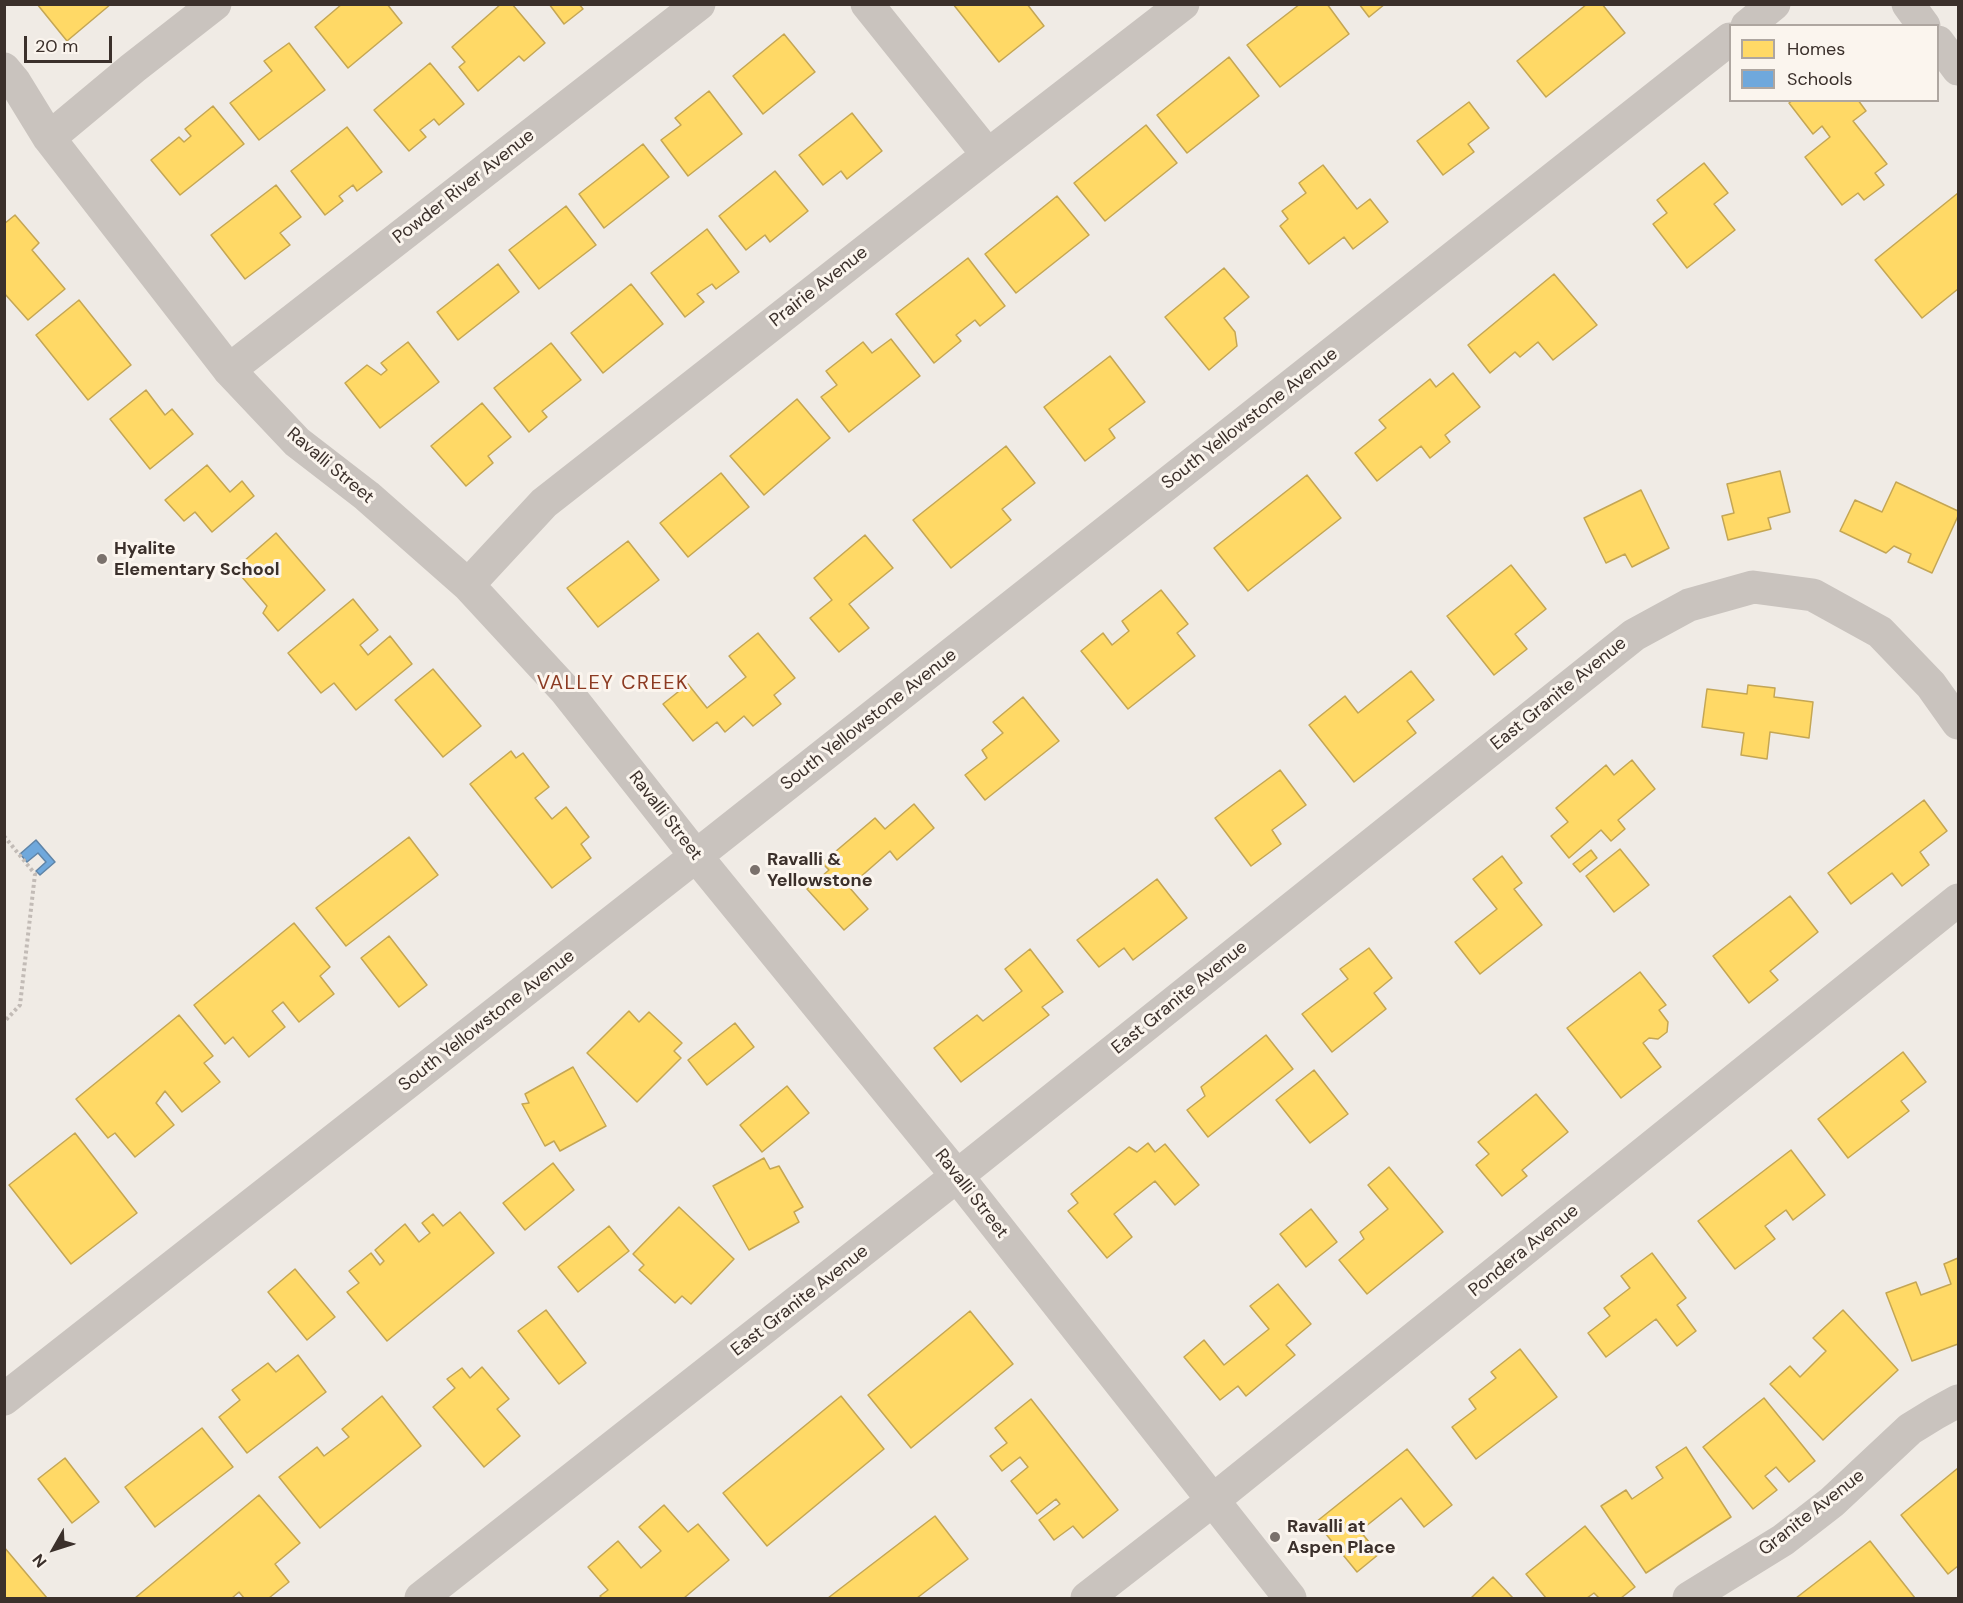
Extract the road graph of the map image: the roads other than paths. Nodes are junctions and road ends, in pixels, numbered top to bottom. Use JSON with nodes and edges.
{"nodes":[{"id":1,"x":215,"y":4,"type":"edge"},
{"id":2,"x":699,"y":4,"type":"edge"},
{"id":3,"x":867,"y":4,"type":"edge"},
{"id":4,"x":1184,"y":4,"type":"edge"},
{"id":5,"x":1774,"y":4,"type":"edge"},
{"id":6,"x":1908,"y":4,"type":"edge"},
{"id":7,"x":1749,"y":24,"type":"edge"},
{"id":8,"x":1923,"y":24,"type":"edge"},
{"id":9,"x":1729,"y":41,"type":"edge"},
{"id":10,"x":1939,"y":43,"type":"edge"},
{"id":11,"x":4,"y":69,"type":"edge"},
{"id":12,"x":1959,"y":69,"type":"edge"},
{"id":13,"x":49,"y":138,"type":"junction"},
{"id":14,"x":988,"y":155,"type":"junction"},
{"id":15,"x":229,"y":370,"type":"junction"},
{"id":16,"x":468,"y":585,"type":"junction"},
{"id":17,"x":1959,"y":723,"type":"edge"},
{"id":18,"x":696,"y":856,"type":"junction"},
{"id":19,"x":1959,"y":900,"type":"edge"},
{"id":20,"x":957,"y":1176,"type":"junction"},
{"id":21,"x":4,"y":1399,"type":"edge"},
{"id":22,"x":1959,"y":1401,"type":"edge"},
{"id":23,"x":1212,"y":1501,"type":"junction"},
{"id":24,"x":421,"y":1599,"type":"edge"},
{"id":25,"x":1087,"y":1599,"type":"edge"},
{"id":26,"x":1290,"y":1599,"type":"edge"},
{"id":27,"x":1689,"y":1599,"type":"edge"}],
"edges":[{"from":1,"to":13,"type":"street"},
{"from":2,"to":15,"type":"street","name":"Powder River Avenue"},
{"from":3,"to":14,"type":"street"},
{"from":4,"to":14,"type":"street","name":"Prairie Avenue"},
{"from":5,"to":7,"type":"street"},
{"from":6,"to":8,"type":"street"},
{"from":9,"to":18,"type":"street","name":"South Yellowstone Avenue"},
{"from":10,"to":12,"type":"street"},
{"from":11,"to":13,"type":"street","name":"Ravalli Street"},
{"from":13,"to":15,"type":"street","name":"Ravalli Street"},
{"from":14,"to":16,"type":"street","name":"Prairie Avenue"},
{"from":15,"to":16,"type":"street","name":"Ravalli Street"},
{"from":16,"to":18,"type":"street","name":"Ravalli Street"},
{"from":17,"to":20,"type":"street","name":"East Granite Avenue"},
{"from":18,"to":20,"type":"street","name":"Ravalli Street"},
{"from":18,"to":21,"type":"street","name":"South Yellowstone Avenue"},
{"from":19,"to":23,"type":"street","name":"Pondera Avenue"},
{"from":20,"to":23,"type":"street","name":"Ravalli Street"},
{"from":20,"to":24,"type":"street","name":"East Granite Avenue"},
{"from":22,"to":27,"type":"street","name":"Granite Avenue"},
{"from":23,"to":25,"type":"street","name":"Pondera Avenue"},
{"from":23,"to":26,"type":"street","name":"Ravalli Street"}]}
